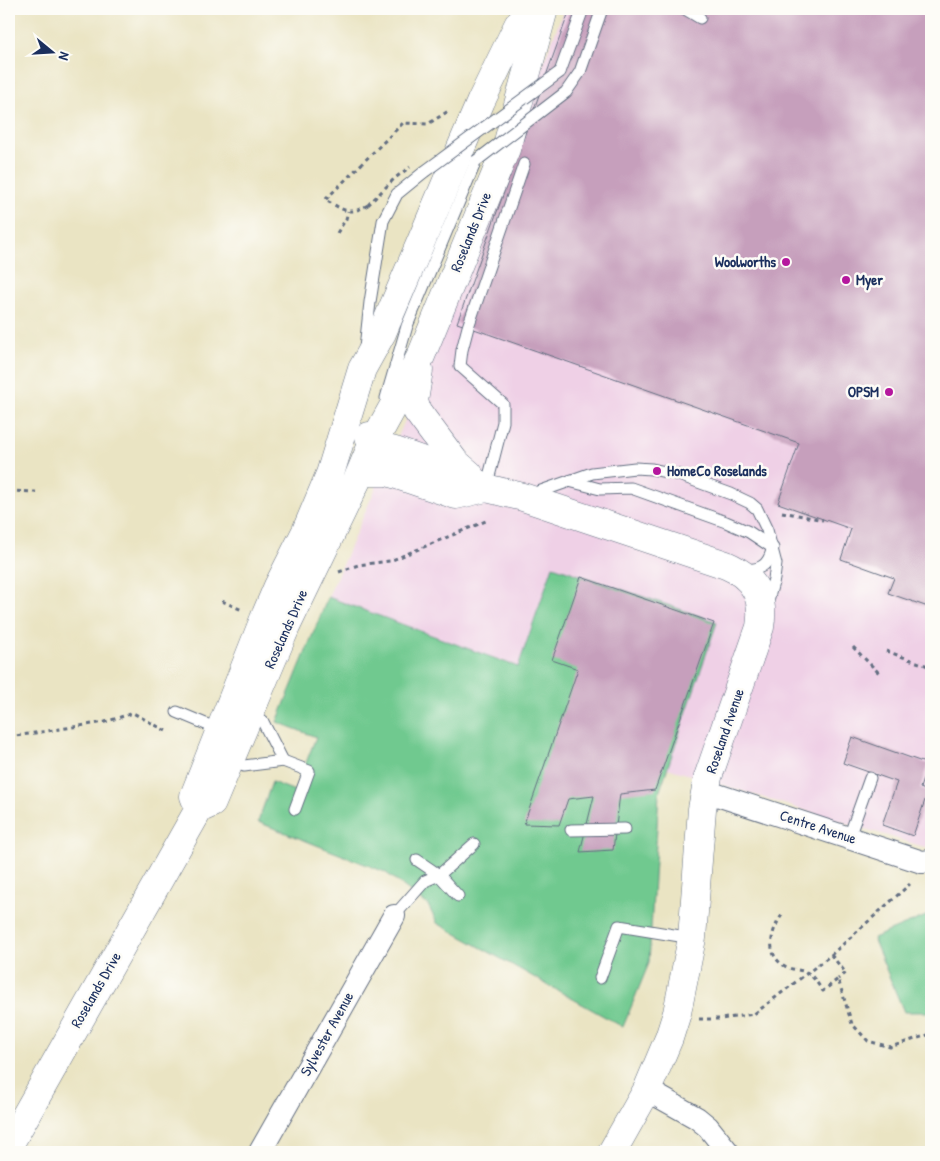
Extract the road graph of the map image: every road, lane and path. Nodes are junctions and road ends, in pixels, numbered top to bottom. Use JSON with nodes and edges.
{"nodes":[{"id":1,"x":530,"y":9,"type":"edge"},
{"id":2,"x":544,"y":9,"type":"edge"},
{"id":3,"x":582,"y":9,"type":"edge"},
{"id":4,"x":602,"y":9,"type":"edge"},
{"id":5,"x":685,"y":9,"type":"edge"},
{"id":6,"x":700,"y":18,"type":"dead end"},
{"id":7,"x":452,"y":109,"type":"dead end"},
{"id":8,"x":524,"y":164,"type":"dead end"},
{"id":9,"x":368,"y":205,"type":"dead end"},
{"id":10,"x":348,"y":212,"type":"junction"},
{"id":11,"x":337,"y":233,"type":"dead end"},
{"id":12,"x":382,"y":333,"type":"junction"},
{"id":13,"x":421,"y":356,"type":"junction"},
{"id":14,"x":362,"y":369,"type":"junction"},
{"id":15,"x":372,"y":445,"type":"junction"},
{"id":16,"x":388,"y":472,"type":"junction"},
{"id":17,"x":330,"y":474,"type":"junction"},
{"id":18,"x":358,"y":478,"type":"junction"},
{"id":19,"x":569,"y":481,"type":"junction"},
{"id":20,"x":486,"y":488,"type":"junction"},
{"id":21,"x":9,"y":491,"type":"edge"},
{"id":22,"x":36,"y":492,"type":"dead end"},
{"id":23,"x":523,"y":497,"type":"junction"},
{"id":24,"x":782,"y":512,"type":"dead end"},
{"id":25,"x":823,"y":520,"type":"dead end"},
{"id":26,"x":486,"y":521,"type":"dead end"},
{"id":27,"x":773,"y":548,"type":"junction"},
{"id":28,"x":726,"y":565,"type":"junction"},
{"id":29,"x":335,"y":573,"type":"dead end"},
{"id":30,"x":222,"y":601,"type":"dead end"},
{"id":31,"x":244,"y":611,"type":"dead end"},
{"id":32,"x":760,"y":627,"type":"junction"},
{"id":33,"x":853,"y":647,"type":"dead end"},
{"id":34,"x":886,"y":651,"type":"dead end"},
{"id":35,"x":931,"y":667,"type":"edge"},
{"id":36,"x":878,"y":673,"type":"dead end"},
{"id":37,"x":177,"y":712,"type":"dead end"},
{"id":38,"x":249,"y":716,"type":"junction"},
{"id":39,"x":220,"y":730,"type":"junction"},
{"id":40,"x":168,"y":732,"type":"dead end"},
{"id":41,"x":9,"y":737,"type":"edge"},
{"id":42,"x":230,"y":760,"type":"junction"},
{"id":43,"x":283,"y":761,"type":"junction"},
{"id":44,"x":870,"y":778,"type":"dead end"},
{"id":45,"x":705,"y":791,"type":"junction"},
{"id":46,"x":199,"y":809,"type":"junction"},
{"id":47,"x":295,"y":810,"type":"dead end"},
{"id":48,"x":571,"y":830,"type":"dead end"},
{"id":49,"x":625,"y":830,"type":"dead end"},
{"id":50,"x":849,"y":838,"type":"junction"},
{"id":51,"x":474,"y":844,"type":"dead end"},
{"id":52,"x":417,"y":860,"type":"dead end"},
{"id":53,"x":931,"y":861,"type":"edge"},
{"id":54,"x":439,"y":875,"type":"junction"},
{"id":55,"x":910,"y":884,"type":"dead end"},
{"id":56,"x":458,"y":896,"type":"dead end"},
{"id":57,"x":782,"y":915,"type":"dead end"},
{"id":58,"x":394,"y":916,"type":"joint"},
{"id":59,"x":692,"y":938,"type":"junction"},
{"id":60,"x":831,"y":954,"type":"junction"},
{"id":61,"x":808,"y":973,"type":"junction"},
{"id":62,"x":600,"y":978,"type":"dead end"},
{"id":63,"x":838,"y":979,"type":"junction"},
{"id":64,"x":696,"y":1019,"type":"dead end"},
{"id":65,"x":931,"y":1034,"type":"edge"},
{"id":66,"x":647,"y":1090,"type":"junction"},
{"id":67,"x":9,"y":1145,"type":"edge"},
{"id":68,"x":260,"y":1152,"type":"edge"},
{"id":69,"x":612,"y":1152,"type":"edge"},
{"id":70,"x":728,"y":1152,"type":"edge"}],
"edges":[{"from":1,"to":12,"type":"street","name":"Roselands Drive"},
{"from":2,"to":13,"type":"street","name":"Roselands Drive"},
{"from":3,"to":14,"type":"lane","bridge":true},
{"from":4,"to":15,"type":"lane","bridge":true},
{"from":5,"to":6,"type":"lane"},
{"from":7,"to":10,"type":"path"},
{"from":8,"to":20,"type":"lane"},
{"from":9,"to":10,"type":"path"},
{"from":10,"to":11,"type":"path"},
{"from":12,"to":14,"type":"street","name":"Roselands Drive"},
{"from":12,"to":15,"type":"street","name":"Roselands Drive"},
{"from":13,"to":15,"type":"street","name":"Roselands Drive"},
{"from":13,"to":20,"type":"street"},
{"from":14,"to":17,"type":"street","name":"Roselands Drive"},
{"from":15,"to":16,"type":"street","name":"Roselands Drive"},
{"from":15,"to":17,"type":"street","name":"Roselands Drive"},
{"from":15,"to":18,"type":"street","name":"Roselands Drive"},
{"from":15,"to":20,"type":"street","name":"Roseland Avenue"},
{"from":16,"to":18,"type":"street","name":"Roseland Avenue"},
{"from":16,"to":20,"type":"street","name":"Roseland Avenue"},
{"from":17,"to":39,"type":"street","name":"Roselands Drive"},
{"from":18,"to":38,"type":"street","name":"Roselands Drive"},
{"from":19,"to":23,"type":"lane"},
{"from":19,"to":27,"type":"lane"},
{"from":19,"to":27,"type":"lane"},
{"from":20,"to":23,"type":"street","name":"Roseland Avenue"},
{"from":21,"to":22,"type":"path"},
{"from":23,"to":28,"type":"street","name":"Roseland Avenue"},
{"from":24,"to":25,"type":"path"},
{"from":26,"to":29,"type":"path"},
{"from":27,"to":28,"type":"lane"},
{"from":27,"to":32,"type":"lane"},
{"from":28,"to":32,"type":"street","name":"Roseland Avenue"},
{"from":30,"to":31,"type":"path"},
{"from":32,"to":45,"type":"street","name":"Roseland Avenue"},
{"from":33,"to":36,"type":"path"},
{"from":34,"to":35,"type":"path"},
{"from":37,"to":39,"type":"lane"},
{"from":38,"to":42,"type":"street","name":"Roselands Drive"},
{"from":38,"to":43,"type":"lane"},
{"from":39,"to":46,"type":"street","name":"Roselands Drive"},
{"from":40,"to":41,"type":"path"},
{"from":42,"to":43,"type":"lane"},
{"from":42,"to":46,"type":"street","name":"Roselands Drive"},
{"from":43,"to":47,"type":"lane"},
{"from":44,"to":50,"type":"lane"},
{"from":45,"to":50,"type":"street","name":"Centre Avenue"},
{"from":45,"to":59,"type":"street","name":"Roseland Avenue"},
{"from":46,"to":67,"type":"street","name":"Roselands Drive"},
{"from":48,"to":49,"type":"lane"},
{"from":50,"to":53,"type":"street","name":"Centre Avenue"},
{"from":51,"to":54,"type":"lane"},
{"from":52,"to":54,"type":"lane"},
{"from":54,"to":56,"type":"lane"},
{"from":54,"to":58,"type":"lane"},
{"from":55,"to":60,"type":"path"},
{"from":57,"to":61,"type":"path"},
{"from":58,"to":68,"type":"street","name":"Sylvester Avenue"},
{"from":59,"to":62,"type":"lane"},
{"from":59,"to":66,"type":"street","name":"Roseland Avenue"},
{"from":60,"to":61,"type":"path"},
{"from":60,"to":63,"type":"path"},
{"from":61,"to":63,"type":"path"},
{"from":61,"to":64,"type":"path"},
{"from":63,"to":65,"type":"path"},
{"from":66,"to":69,"type":"street","name":"Roseland Avenue"},
{"from":66,"to":70,"type":"street"}]}
